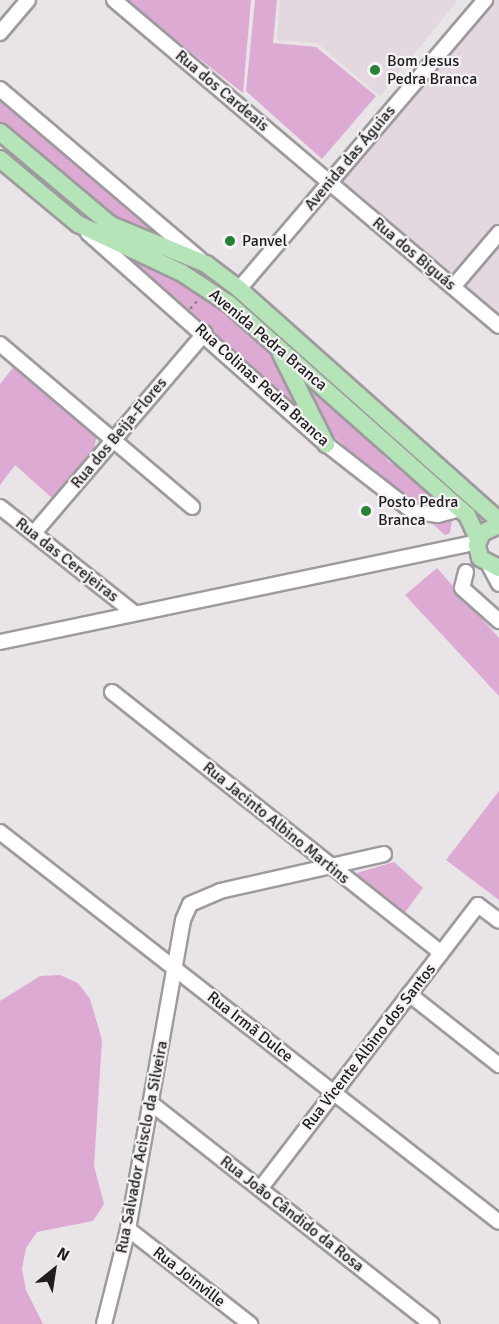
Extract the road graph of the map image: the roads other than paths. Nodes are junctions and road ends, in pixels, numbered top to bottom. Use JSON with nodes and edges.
{"nodes":[{"id":1,"x":28,"y":0,"type":"edge"},
{"id":2,"x":114,"y":0,"type":"edge"},
{"id":3,"x":484,"y":0,"type":"edge"},
{"id":4,"x":0,"y":33,"type":"edge"},
{"id":5,"x":0,"y":89,"type":"edge"},
{"id":6,"x":0,"y":132,"type":"edge"},
{"id":7,"x":0,"y":159,"type":"edge"},
{"id":8,"x":330,"y":182,"type":"junction"},
{"id":9,"x":78,"y":224,"type":"junction"},
{"id":10,"x":499,"y":233,"type":"edge"},
{"id":11,"x":206,"y":264,"type":"junction"},
{"id":12,"x":453,"y":287,"type":"junction"},
{"id":13,"x":238,"y":289,"type":"junction"},
{"id":14,"x":499,"y":326,"type":"edge"},
{"id":15,"x":205,"y":333,"type":"junction"},
{"id":16,"x":0,"y":344,"type":"edge"},
{"id":17,"x":276,"y":345,"type":"junction"},
{"id":18,"x":114,"y":440,"type":"junction"},
{"id":19,"x":326,"y":444,"type":"junction"},
{"id":20,"x":0,"y":507,"type":"edge"},
{"id":21,"x":192,"y":507,"type":"dead end"},
{"id":22,"x":461,"y":509,"type":"junction"},
{"id":23,"x":499,"y":523,"type":"edge"},
{"id":24,"x":34,"y":533,"type":"junction"},
{"id":25,"x":477,"y":541,"type":"junction"},
{"id":26,"x":495,"y":567,"type":"edge"},
{"id":27,"x":466,"y":572,"type":"dead end"},
{"id":28,"x":499,"y":584,"type":"edge"},
{"id":29,"x":134,"y":613,"type":"junction"},
{"id":30,"x":499,"y":621,"type":"edge"},
{"id":31,"x":0,"y":642,"type":"edge"},
{"id":32,"x":112,"y":692,"type":"dead end"},
{"id":33,"x":0,"y":832,"type":"edge"},
{"id":34,"x":384,"y":854,"type":"dead end"},
{"id":35,"x":331,"y":867,"type":"junction"},
{"id":36,"x":499,"y":921,"type":"edge"},
{"id":37,"x":441,"y":953,"type":"junction"},
{"id":38,"x":175,"y":969,"type":"junction"},
{"id":39,"x":409,"y":994,"type":"junction"},
{"id":40,"x":499,"y":1065,"type":"edge"},
{"id":41,"x":334,"y":1093,"type":"junction"},
{"id":42,"x":152,"y":1104,"type":"junction"},
{"id":43,"x":260,"y":1189,"type":"junction"},
{"id":44,"x":499,"y":1222,"type":"edge"},
{"id":45,"x":128,"y":1229,"type":"junction"},
{"id":46,"x":104,"y":1324,"type":"edge"},
{"id":47,"x":250,"y":1324,"type":"edge"},
{"id":48,"x":432,"y":1324,"type":"edge"}],
"edges":[{"from":1,"to":4,"type":"street"},
{"from":2,"to":8,"type":"street","name":"Rua dos Cardeais"},
{"from":3,"to":8,"type":"street","name":"Avenida das Águias"},
{"from":5,"to":11,"type":"street","name":"Avenida Pedra Branca"},
{"from":6,"to":11,"type":"main road","name":"Avenida Pedra Branca"},
{"from":7,"to":9,"type":"main road","name":"Avenida Pedra Branca"},
{"from":8,"to":12,"type":"street","name":"Rua dos Biguás"},
{"from":8,"to":13,"type":"street","name":"Avenida das Águias"},
{"from":9,"to":15,"type":"street","name":"Rua Colinas Pedra Branca"},
{"from":9,"to":17,"type":"main road","name":"Avenida Pedra Branca"},
{"from":10,"to":12,"type":"street"},
{"from":11,"to":13,"type":"main road","name":"Avenida Pedra Branca"},
{"from":12,"to":14,"type":"street","name":"Rua dos Biguás"},
{"from":13,"to":23,"type":"main road","name":"Avenida Pedra Branca"},
{"from":15,"to":18,"type":"street","name":"Rua dos Beija-Flores"},
{"from":15,"to":19,"type":"street","name":"Rua Colinas Pedra Branca"},
{"from":16,"to":18,"type":"street"},
{"from":17,"to":19,"type":"main road"},
{"from":17,"to":22,"type":"main road","name":"Avenida Pedra Branca"},
{"from":18,"to":21,"type":"street"},
{"from":18,"to":24,"type":"street","name":"Rua dos Beija-Flores"},
{"from":19,"to":22,"type":"street","name":"Rua Colinas Pedra Branca"},
{"from":20,"to":24,"type":"street","name":"Rua das Cerejeiras"},
{"from":22,"to":25,"type":"main road","name":"Avenida Pedra Branca"},
{"from":23,"to":25,"type":"main road"},
{"from":24,"to":29,"type":"street","name":"Rua das Cerejeiras"},
{"from":25,"to":26,"type":"main road","name":"Avenida Pedra Branca"},
{"from":25,"to":29,"type":"street"},
{"from":26,"to":28,"type":"street"},
{"from":27,"to":30,"type":"street"},
{"from":29,"to":31,"type":"street"},
{"from":32,"to":35,"type":"street","name":"Rua Jacinto Albino Martins"},
{"from":33,"to":38,"type":"street","name":"Rua Irmã Dulce"},
{"from":34,"to":35,"type":"street","name":"Rua Salvador Acisclo da Silveira"},
{"from":35,"to":37,"type":"street","name":"Rua Jacinto Albino Martins"},
{"from":35,"to":38,"type":"street","name":"Rua Salvador Acisclo da Silveira"},
{"from":36,"to":37,"type":"street","name":"Rua Vicente Albino dos Santos"},
{"from":37,"to":39,"type":"street","name":"Rua Vicente Albino dos Santos"},
{"from":38,"to":41,"type":"street","name":"Rua Irmã Dulce"},
{"from":38,"to":42,"type":"street","name":"Rua Salvador Acisclo da Silveira"},
{"from":39,"to":40,"type":"street"},
{"from":39,"to":41,"type":"street","name":"Rua Vicente Albino dos Santos"},
{"from":41,"to":43,"type":"street","name":"Rua Vicente Albino dos Santos"},
{"from":41,"to":44,"type":"street","name":"Rua Irmã Dulce"},
{"from":42,"to":43,"type":"street","name":"Rua João Cândido da Rosa"},
{"from":42,"to":45,"type":"street","name":"Rua Salvador Acisclo da Silveira"},
{"from":43,"to":48,"type":"street","name":"Rua João Cândido da Rosa"},
{"from":45,"to":46,"type":"street","name":"Rua Salvador Acisclo da Silveira"},
{"from":45,"to":47,"type":"street","name":"Rua Joinville"}]}
